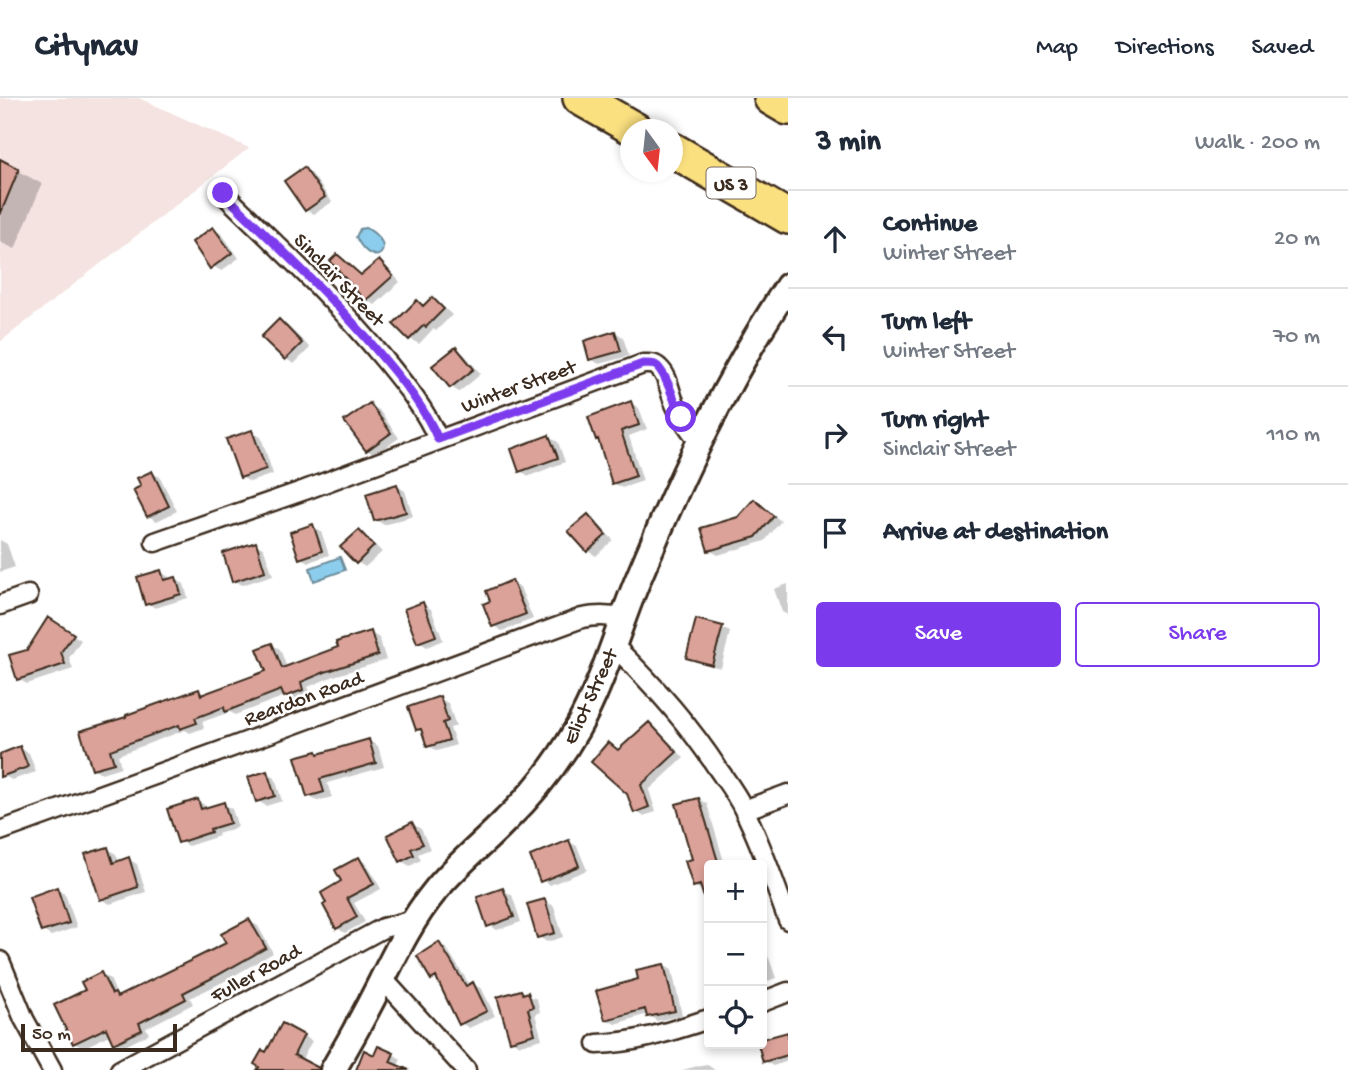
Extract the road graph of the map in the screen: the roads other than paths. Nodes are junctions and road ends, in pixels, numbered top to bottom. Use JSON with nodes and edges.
{"nodes":[{"id":1,"x":580,"y":98,"type":"edge"},
{"id":2,"x":771,"y":98,"type":"edge"},
{"id":3,"x":788,"y":108,"type":"edge"},
{"id":4,"x":620,"y":121,"type":"edge"},
{"id":5,"x":683,"y":156,"type":"edge"},
{"id":6,"x":223,"y":193,"type":"dead end"},
{"id":7,"x":788,"y":217,"type":"edge"},
{"id":8,"x":788,"y":286,"type":"edge"},
{"id":9,"x":438,"y":439,"type":"junction"},
{"id":10,"x":700,"y":442,"type":"junction"},
{"id":11,"x":155,"y":542,"type":"dead end"},
{"id":12,"x":28,"y":595,"type":"dead end"},
{"id":13,"x":0,"y":605,"type":"edge"},
{"id":14,"x":624,"y":619,"type":"junction"},
{"id":15,"x":614,"y":646,"type":"junction"},
{"id":16,"x":788,"y":794,"type":"edge"},
{"id":17,"x":744,"y":810,"type":"junction"},
{"id":18,"x":0,"y":831,"type":"edge"},
{"id":19,"x":414,"y":920,"type":"junction"},
{"id":20,"x":788,"y":920,"type":"edge"},
{"id":21,"x":0,"y":961,"type":"edge"},
{"id":22,"x":383,"y":979,"type":"junction"},
{"id":23,"x":788,"y":992,"type":"edge"},
{"id":24,"x":767,"y":1000,"type":"edge"},
{"id":25,"x":704,"y":1021,"type":"edge"},
{"id":26,"x":597,"y":1044,"type":"dead end"},
{"id":27,"x":52,"y":1070,"type":"edge"},
{"id":28,"x":120,"y":1070,"type":"edge"},
{"id":29,"x":333,"y":1070,"type":"edge"},
{"id":30,"x":466,"y":1070,"type":"edge"}],
"edges":[{"from":1,"to":4,"type":"highway"},
{"from":2,"to":3,"type":"highway"},
{"from":5,"to":7,"type":"highway","number":"US 3"},
{"from":6,"to":9,"type":"street","name":"Sinclair Street"},
{"from":8,"to":10,"type":"street","name":"Eliot Street"},
{"from":9,"to":10,"type":"street","name":"Winter Street"},
{"from":9,"to":11,"type":"street","name":"Winter Street"},
{"from":10,"to":14,"type":"street","name":"Eliot Street"},
{"from":12,"to":13,"type":"street"},
{"from":14,"to":15,"type":"street","name":"Eliot Street"},
{"from":14,"to":18,"type":"street","name":"Reardon Road"},
{"from":15,"to":17,"type":"street"},
{"from":15,"to":19,"type":"street","name":"Eliot Street"},
{"from":16,"to":17,"type":"street"},
{"from":17,"to":20,"type":"street"},
{"from":19,"to":22,"type":"street","name":"Eliot Street"},
{"from":19,"to":28,"type":"street","name":"Fuller Road"},
{"from":21,"to":27,"type":"street"},
{"from":22,"to":29,"type":"street","name":"Eliot Street"},
{"from":22,"to":30,"type":"street"},
{"from":23,"to":24,"type":"street"},
{"from":25,"to":26,"type":"street"}]}
